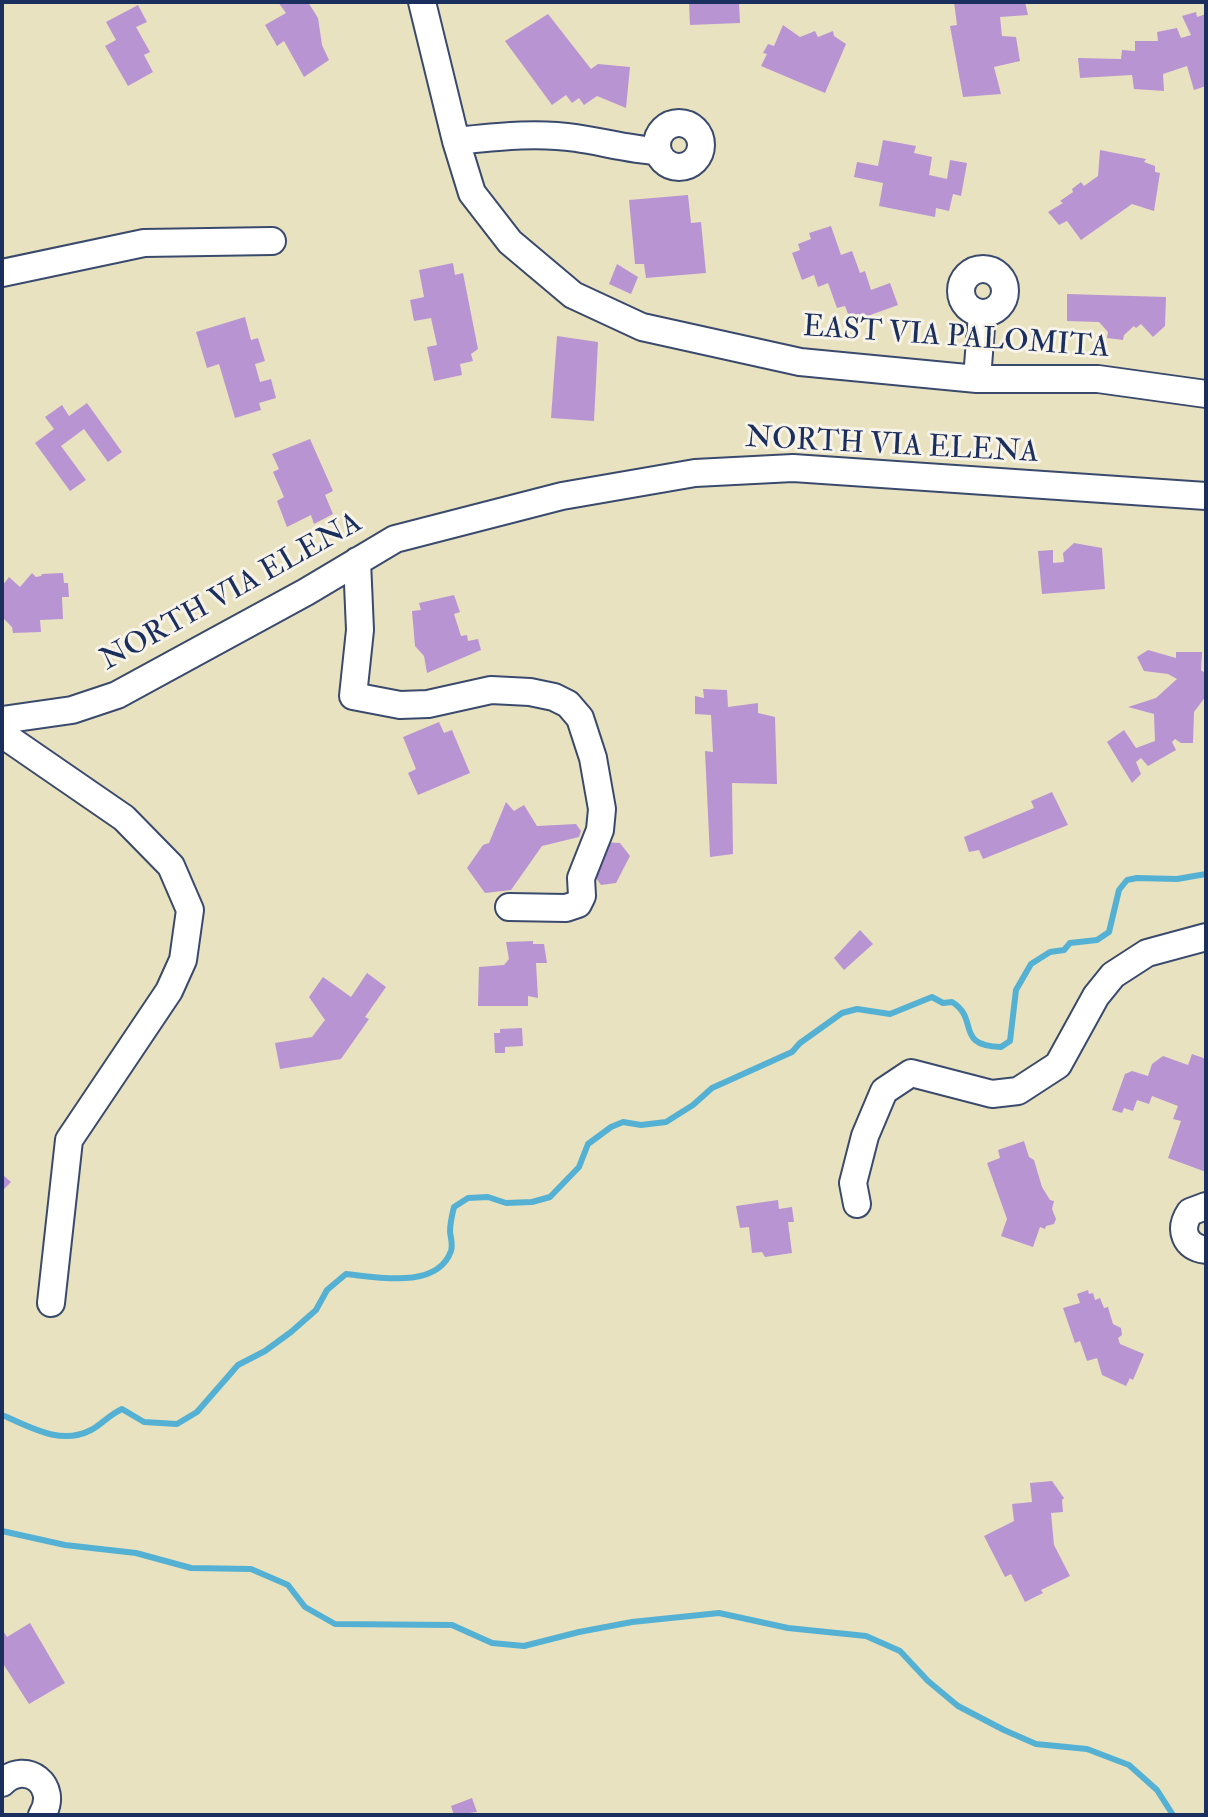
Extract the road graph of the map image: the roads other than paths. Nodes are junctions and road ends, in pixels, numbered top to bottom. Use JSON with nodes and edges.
{"nodes":[{"id":1,"x":422,"y":2,"type":"edge"},
{"id":2,"x":456,"y":141,"type":"junction"},
{"id":3,"x":658,"y":151,"type":"dead end"},
{"id":4,"x":272,"y":241,"type":"dead end"},
{"id":5,"x":2,"y":273,"type":"edge"},
{"id":6,"x":982,"y":314,"type":"dead end"},
{"id":7,"x":977,"y":379,"type":"junction"},
{"id":8,"x":1206,"y":394,"type":"edge"},
{"id":9,"x":1206,"y":496,"type":"edge"},
{"id":10,"x":357,"y":561,"type":"junction"},
{"id":11,"x":2,"y":720,"type":"edge"},
{"id":12,"x":2,"y":734,"type":"edge"},
{"id":13,"x":509,"y":907,"type":"dead end"},
{"id":14,"x":1206,"y":937,"type":"edge"},
{"id":15,"x":857,"y":1204,"type":"dead end"},
{"id":16,"x":1206,"y":1206,"type":"edge"},
{"id":17,"x":1206,"y":1250,"type":"edge"},
{"id":18,"x":51,"y":1303,"type":"dead end"},
{"id":19,"x":2,"y":1783,"type":"edge"},
{"id":20,"x":44,"y":1814,"type":"edge"}],
"edges":[{"from":1,"to":2,"type":"street","name":"EAST VIA PALOMITA"},
{"from":2,"to":3,"type":"street"},
{"from":2,"to":7,"type":"street","name":"EAST VIA PALOMITA"},
{"from":4,"to":5,"type":"street"},
{"from":6,"to":7,"type":"street"},
{"from":7,"to":8,"type":"street","name":"EAST VIA PALOMITA"},
{"from":9,"to":10,"type":"street","name":"NORTH VIA ELENA"},
{"from":10,"to":11,"type":"street","name":"NORTH VIA ELENA"},
{"from":10,"to":13,"type":"street"},
{"from":12,"to":18,"type":"street"},
{"from":14,"to":15,"type":"street"},
{"from":16,"to":17,"type":"street"},
{"from":19,"to":20,"type":"street"}]}
